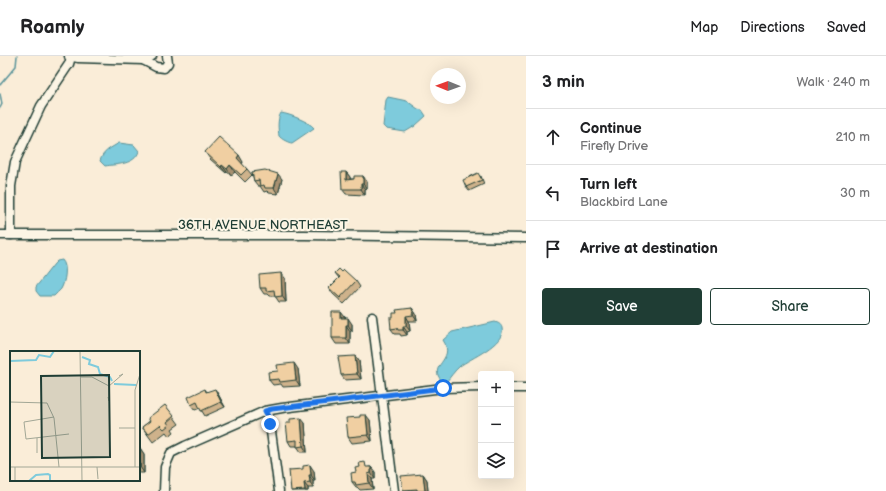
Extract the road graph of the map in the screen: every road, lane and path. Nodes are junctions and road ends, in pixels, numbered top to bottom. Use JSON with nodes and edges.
{"nodes":[{"id":1,"x":152,"y":56,"type":"edge"},
{"id":2,"x":167,"y":56,"type":"edge"},
{"id":3,"x":70,"y":57,"type":"edge"},
{"id":4,"x":143,"y":60,"type":"junction"},
{"id":5,"x":0,"y":235,"type":"edge"},
{"id":6,"x":11,"y":235,"type":"junction"},
{"id":7,"x":526,"y":238,"type":"edge"},
{"id":8,"x":372,"y":317,"type":"dead end"},
{"id":9,"x":478,"y":387,"type":"edge"},
{"id":10,"x":514,"y":388,"type":"edge"},
{"id":11,"x":526,"y":388,"type":"edge"},
{"id":12,"x":382,"y":395,"type":"junction"},
{"id":13,"x":265,"y":411,"type":"junction"},
{"id":14,"x":164,"y":491,"type":"edge"},
{"id":15,"x":279,"y":491,"type":"edge"},
{"id":16,"x":394,"y":491,"type":"edge"}],
"edges":[{"from":1,"to":4,"type":"street"},
{"from":2,"to":4,"type":"street"},
{"from":3,"to":4,"type":"street"},
{"from":3,"to":6,"type":"street"},
{"from":5,"to":6,"type":"street","name":"36TH AVENUE NORTHEAST"},
{"from":6,"to":7,"type":"street","name":"36TH AVENUE NORTHEAST"},
{"from":8,"to":12,"type":"street"},
{"from":9,"to":12,"type":"street"},
{"from":10,"to":11,"type":"street"},
{"from":12,"to":13,"type":"street"},
{"from":12,"to":16,"type":"street"},
{"from":13,"to":14,"type":"street"},
{"from":13,"to":15,"type":"street"}]}
